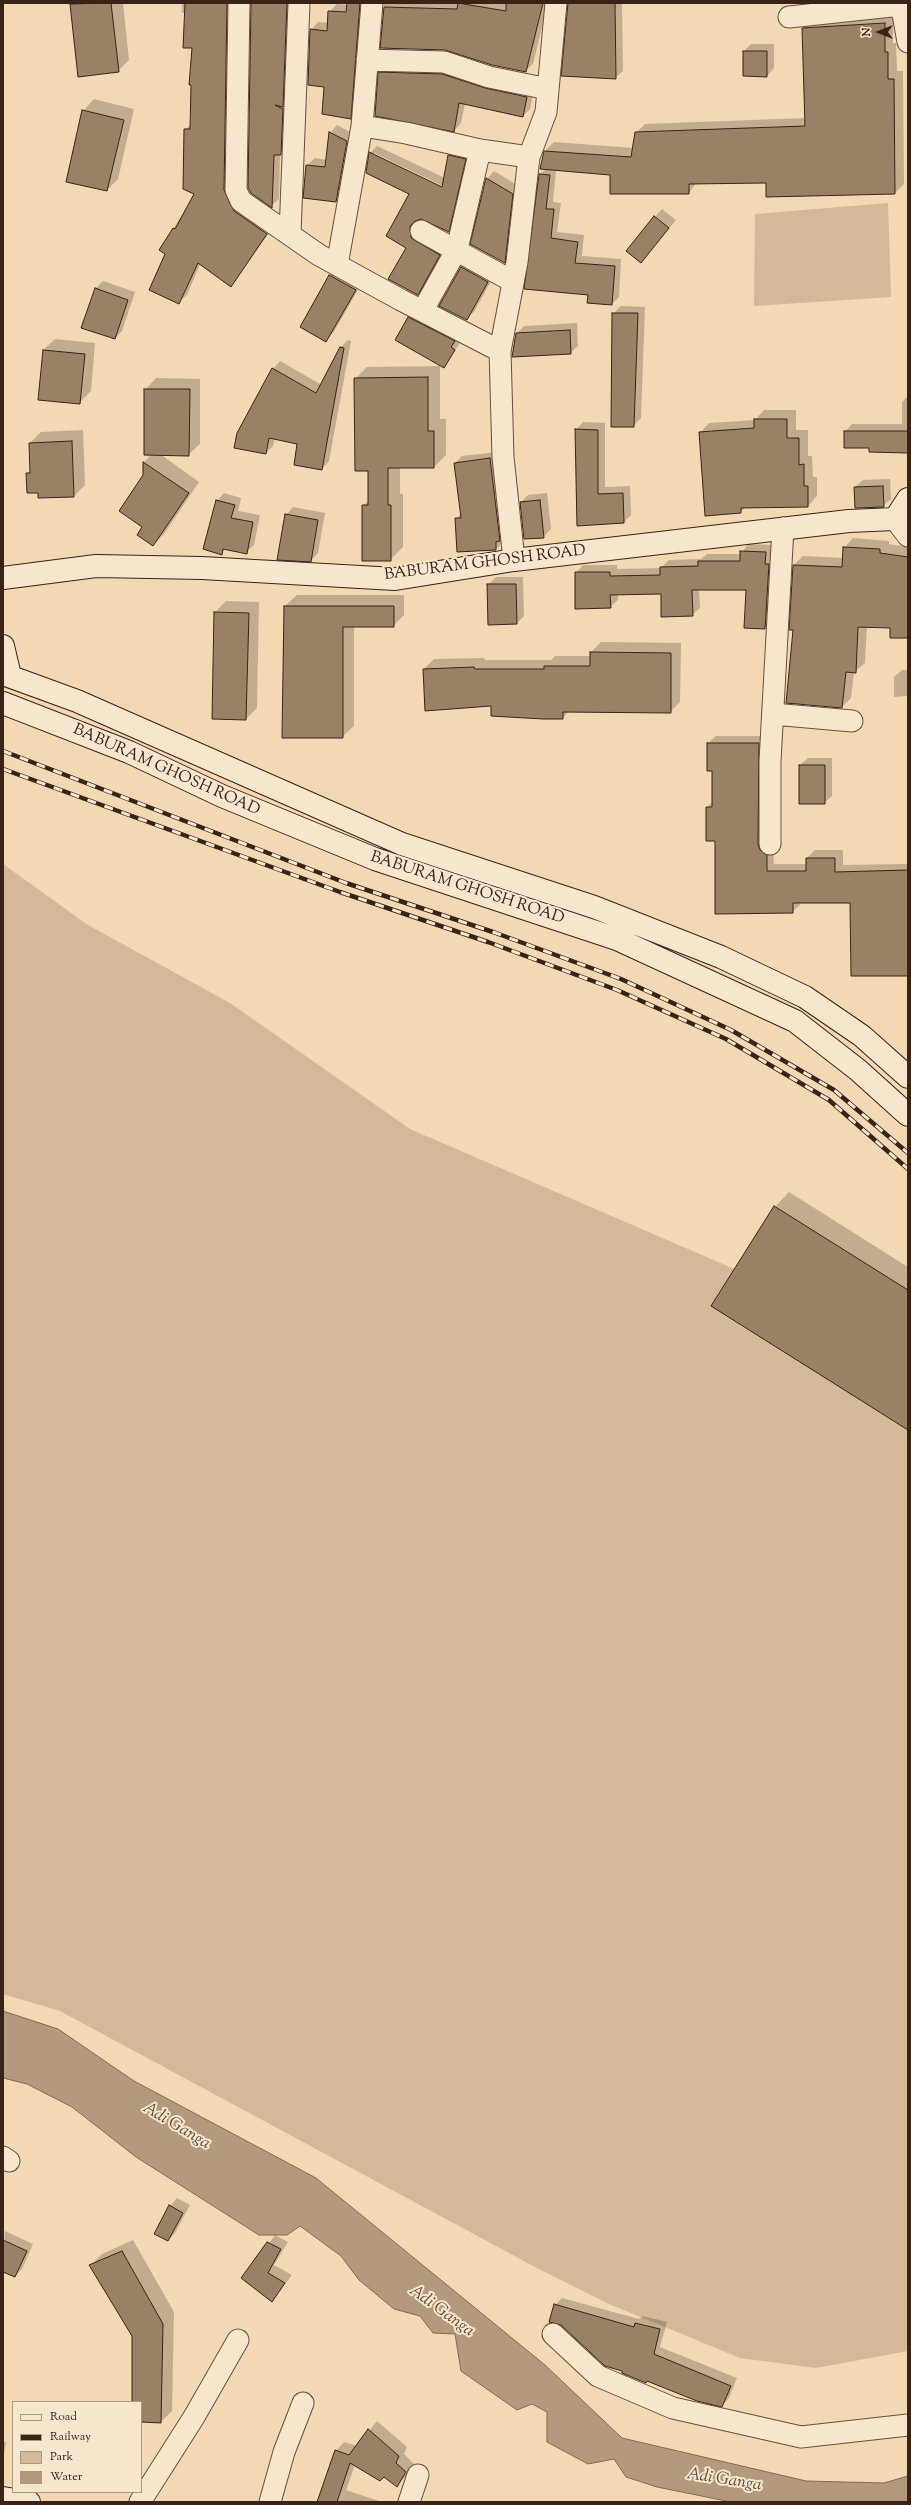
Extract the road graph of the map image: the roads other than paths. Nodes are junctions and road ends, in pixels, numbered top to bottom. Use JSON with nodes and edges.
{"nodes":[{"id":1,"x":239,"y":3,"type":"edge"},
{"id":2,"x":299,"y":3,"type":"edge"},
{"id":3,"x":372,"y":3,"type":"edge"},
{"id":4,"x":556,"y":3,"type":"edge"},
{"id":5,"x":901,"y":4,"type":"edge"},
{"id":6,"x":789,"y":17,"type":"dead end"},
{"id":7,"x":908,"y":42,"type":"edge"},
{"id":8,"x":367,"y":60,"type":"junction"},
{"id":9,"x":548,"y":89,"type":"junction"},
{"id":10,"x":362,"y":126,"type":"junction"},
{"id":11,"x":480,"y":150,"type":"junction"},
{"id":12,"x":529,"y":157,"type":"junction"},
{"id":13,"x":421,"y":231,"type":"dead end"},
{"id":14,"x":290,"y":234,"type":"junction"},
{"id":15,"x":456,"y":249,"type":"junction"},
{"id":16,"x":337,"y":265,"type":"junction"},
{"id":17,"x":512,"y":281,"type":"junction"},
{"id":18,"x":422,"y":310,"type":"junction"},
{"id":19,"x":500,"y":351,"type":"junction"},
{"id":20,"x":908,"y":499,"type":"edge"},
{"id":21,"x":895,"y":519,"type":"junction"},
{"id":22,"x":783,"y":528,"type":"junction"},
{"id":23,"x":908,"y":536,"type":"edge"},
{"id":24,"x":514,"y":560,"type":"junction"},
{"id":25,"x":3,"y":578,"type":"edge"},
{"id":26,"x":3,"y":646,"type":"edge"},
{"id":27,"x":6,"y":675,"type":"edge"},
{"id":28,"x":3,"y":703,"type":"edge"},
{"id":29,"x":773,"y":714,"type":"junction"},
{"id":30,"x":852,"y":721,"type":"dead end"},
{"id":31,"x":770,"y":844,"type":"dead end"},
{"id":32,"x":908,"y":1078,"type":"edge"},
{"id":33,"x":908,"y":1115,"type":"edge"},
{"id":34,"x":553,"y":2334,"type":"dead end"},
{"id":35,"x":238,"y":2340,"type":"dead end"},
{"id":36,"x":303,"y":2403,"type":"dead end"},
{"id":37,"x":908,"y":2425,"type":"edge"},
{"id":38,"x":418,"y":2475,"type":"dead end"},
{"id":39,"x":3,"y":2498,"type":"edge"},
{"id":40,"x":29,"y":2502,"type":"edge"},
{"id":41,"x":140,"y":2502,"type":"edge"},
{"id":42,"x":270,"y":2502,"type":"edge"},
{"id":43,"x":409,"y":2502,"type":"edge"}],
"edges":[{"from":1,"to":14,"type":"street"},
{"from":2,"to":14,"type":"street"},
{"from":3,"to":8,"type":"street"},
{"from":4,"to":9,"type":"street"},
{"from":5,"to":6,"type":"street"},
{"from":5,"to":7,"type":"street"},
{"from":8,"to":9,"type":"street"},
{"from":8,"to":10,"type":"street"},
{"from":9,"to":12,"type":"street"},
{"from":10,"to":11,"type":"street"},
{"from":10,"to":16,"type":"street"},
{"from":11,"to":12,"type":"street"},
{"from":11,"to":15,"type":"street"},
{"from":12,"to":17,"type":"street"},
{"from":13,"to":15,"type":"street"},
{"from":14,"to":16,"type":"street"},
{"from":15,"to":17,"type":"street"},
{"from":15,"to":18,"type":"street"},
{"from":16,"to":18,"type":"street"},
{"from":17,"to":19,"type":"street"},
{"from":18,"to":19,"type":"street"},
{"from":19,"to":24,"type":"street"},
{"from":20,"to":21,"type":"main road"},
{"from":21,"to":22,"type":"main road","name":"BABURAM GHOSH ROAD"},
{"from":21,"to":23,"type":"street"},
{"from":22,"to":24,"type":"main road","name":"BABURAM GHOSH ROAD"},
{"from":22,"to":29,"type":"street"},
{"from":24,"to":25,"type":"main road","name":"BABURAM GHOSH ROAD"},
{"from":26,"to":27,"type":"main road"},
{"from":27,"to":32,"type":"main road","name":"BABURAM GHOSH ROAD"},
{"from":28,"to":33,"type":"main road","name":"BABURAM GHOSH ROAD"},
{"from":29,"to":30,"type":"street"},
{"from":29,"to":31,"type":"street"},
{"from":34,"to":37,"type":"street"},
{"from":35,"to":41,"type":"street"},
{"from":36,"to":42,"type":"street"},
{"from":38,"to":43,"type":"street"},
{"from":39,"to":40,"type":"main road"}]}
